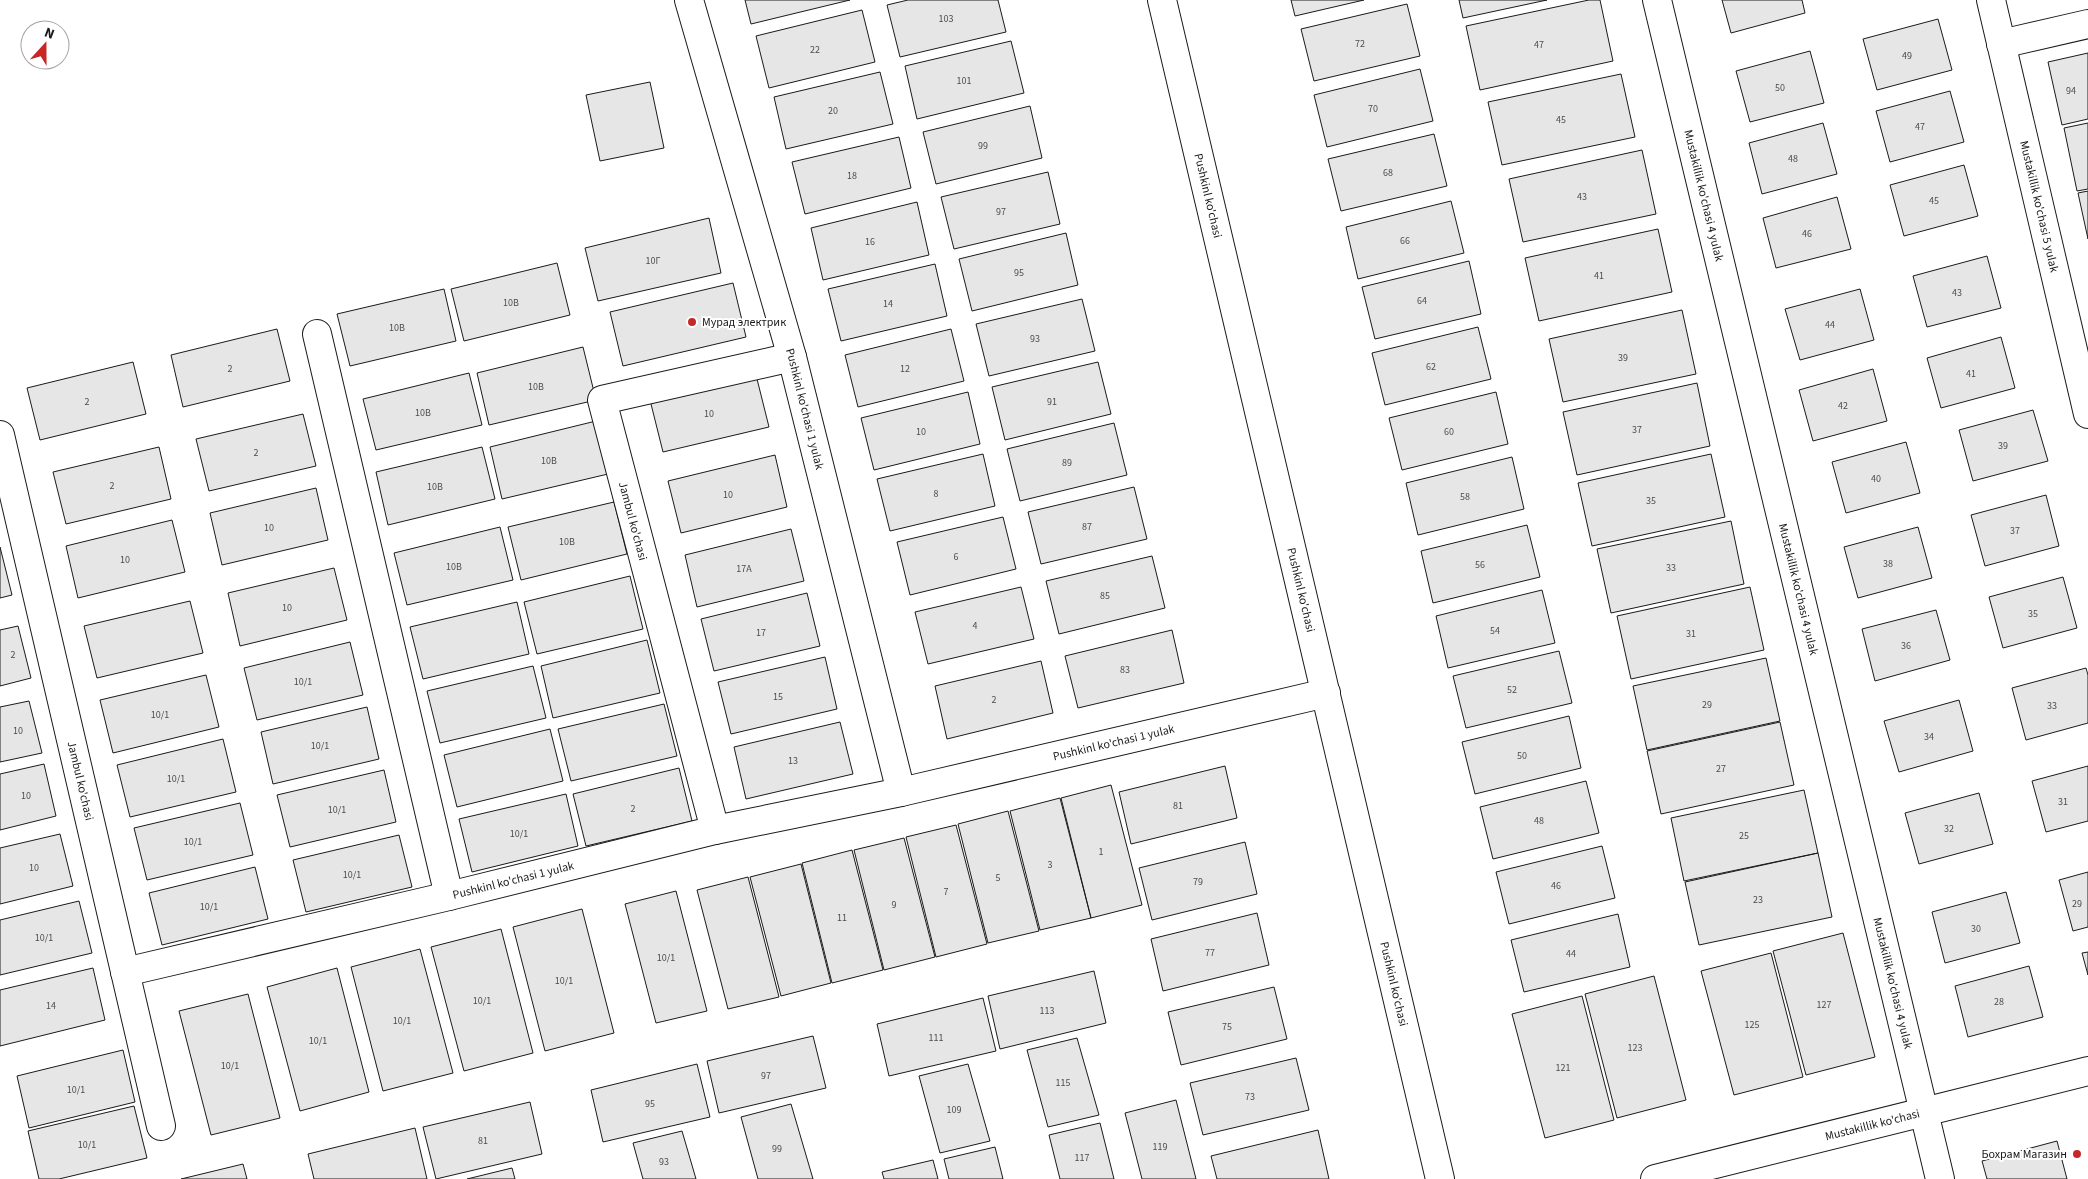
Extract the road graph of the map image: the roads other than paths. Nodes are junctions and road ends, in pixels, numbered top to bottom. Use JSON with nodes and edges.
{"nodes":[{"id":1,"x":689,"y":0,"type":"edge"},
{"id":2,"x":1162,"y":0,"type":"edge"},
{"id":3,"x":1657,"y":0,"type":"edge"},
{"id":4,"x":1990,"y":0,"type":"edge"},
{"id":5,"x":2088,"y":24,"type":"edge"},
{"id":6,"x":2001,"y":44,"type":"junction"},
{"id":7,"x":317,"y":334,"type":"dead end"},
{"id":8,"x":792,"y":357,"type":"junction"},
{"id":9,"x":2083,"y":367,"type":"edge"},
{"id":10,"x":2088,"y":414,"type":"edge"},
{"id":11,"x":0,"y":435,"type":"edge"},
{"id":12,"x":1326,"y":693,"type":"junction"},
{"id":13,"x":901,"y":792,"type":"junction"},
{"id":14,"x":715,"y":830,"type":"junction"},
{"id":15,"x":450,"y":896,"type":"junction"},
{"id":16,"x":125,"y":972,"type":"junction"},
{"id":17,"x":2088,"y":1071,"type":"edge"},
{"id":18,"x":1924,"y":1112,"type":"junction"},
{"id":19,"x":161,"y":1126,"type":"dead end"},
{"id":20,"x":1440,"y":1179,"type":"edge"},
{"id":21,"x":1655,"y":1179,"type":"edge"},
{"id":22,"x":1940,"y":1179,"type":"edge"}],
"edges":[{"from":1,"to":8,"type":"street","name":"Pushkinl ko'chasi 1 yulak"},
{"from":2,"to":12,"type":"street","name":"Pushkinl ko'chasi"},
{"from":3,"to":18,"type":"street","name":"Mustakillik ko'chasi 4 yulak"},
{"from":4,"to":6,"type":"street","name":"Mustakillik ko'chasi 5 yulak"},
{"from":5,"to":6,"type":"street"},
{"from":6,"to":9,"type":"street","name":"Mustakillik ko'chasi 5 yulak"},
{"from":7,"to":15,"type":"street"},
{"from":8,"to":13,"type":"street","name":"Pushkinl ko'chasi 1 yulak"},
{"from":8,"to":14,"type":"street","name":"Jambul ko'chasi"},
{"from":9,"to":10,"type":"street","name":"Mustakillik ko'chasi 5 yulak"},
{"from":11,"to":16,"type":"street","name":"Jambul ko'chasi"},
{"from":12,"to":13,"type":"street","name":"Pushkinl ko'chasi 1 yulak"},
{"from":12,"to":20,"type":"street","name":"Pushkinl ko'chasi"},
{"from":13,"to":14,"type":"street","name":"Pushkinl ko'chasi 1 yulak"},
{"from":14,"to":15,"type":"street","name":"Pushkinl ko'chasi 1 yulak"},
{"from":15,"to":16,"type":"street","name":"Pushkinl ko'chasi 1 yulak"},
{"from":16,"to":19,"type":"street","name":"Jambul ko'chasi"},
{"from":17,"to":18,"type":"street","name":"Mustakillik ko'chasi"},
{"from":18,"to":21,"type":"street","name":"Mustakillik ko'chasi"},
{"from":18,"to":22,"type":"street","name":"Mustakillik ko'chasi 4 yulak"}]}
